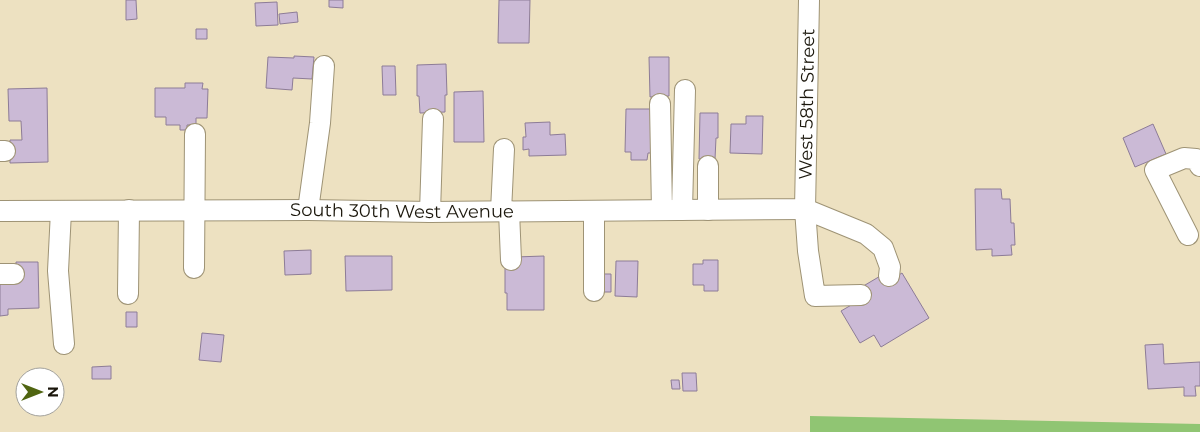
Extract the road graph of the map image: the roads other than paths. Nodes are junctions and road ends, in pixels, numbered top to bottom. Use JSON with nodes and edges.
{"nodes":[{"id":1,"x":809,"y":0,"type":"edge"},
{"id":2,"x":324,"y":66,"type":"dead end"},
{"id":3,"x":685,"y":90,"type":"dead end"},
{"id":4,"x":660,"y":104,"type":"dead end"},
{"id":5,"x":433,"y":119,"type":"dead end"},
{"id":6,"x":195,"y":134,"type":"dead end"},
{"id":7,"x":504,"y":149,"type":"dead end"},
{"id":8,"x":708,"y":166,"type":"dead end"},
{"id":9,"x":1200,"y":166,"type":"edge"},
{"id":10,"x":805,"y":209,"type":"junction"},
{"id":11,"x":129,"y":210,"type":"junction"},
{"id":12,"x":195,"y":210,"type":"junction"},
{"id":13,"x":308,"y":210,"type":"junction"},
{"id":14,"x":672,"y":210,"type":"junction"},
{"id":15,"x":708,"y":210,"type":"junction"},
{"id":16,"x":0,"y":211,"type":"edge"},
{"id":17,"x":61,"y":211,"type":"junction"},
{"id":18,"x":505,"y":211,"type":"junction"},
{"id":19,"x":594,"y":211,"type":"junction"},
{"id":20,"x":430,"y":212,"type":"junction"},
{"id":21,"x":1188,"y":234,"type":"dead end"},
{"id":22,"x":510,"y":260,"type":"dead end"},
{"id":23,"x":194,"y":268,"type":"dead end"},
{"id":24,"x":889,"y":276,"type":"dead end"},
{"id":25,"x":594,"y":291,"type":"dead end"},
{"id":26,"x":128,"y":294,"type":"dead end"},
{"id":27,"x":860,"y":295,"type":"dead end"},
{"id":28,"x":64,"y":344,"type":"dead end"}],
"edges":[{"from":1,"to":10,"type":"street","name":"West 58th Street"},
{"from":2,"to":13,"type":"street"},
{"from":3,"to":14,"type":"street"},
{"from":4,"to":14,"type":"street"},
{"from":5,"to":20,"type":"street"},
{"from":6,"to":12,"type":"street"},
{"from":7,"to":18,"type":"street"},
{"from":8,"to":15,"type":"street"},
{"from":9,"to":21,"type":"street"},
{"from":10,"to":15,"type":"street","name":"South 30th West Avenue"},
{"from":10,"to":24,"type":"street"},
{"from":10,"to":27,"type":"street","name":"West 58th Street"},
{"from":11,"to":12,"type":"street","name":"South 30th West Avenue"},
{"from":11,"to":17,"type":"street","name":"South 30th West Avenue"},
{"from":11,"to":26,"type":"street"},
{"from":12,"to":13,"type":"street","name":"South 30th West Avenue"},
{"from":12,"to":23,"type":"street"},
{"from":13,"to":20,"type":"street","name":"South 30th West Avenue"},
{"from":14,"to":15,"type":"street","name":"South 30th West Avenue"},
{"from":14,"to":19,"type":"street","name":"South 30th West Avenue"},
{"from":16,"to":17,"type":"street","name":"South 30th West Avenue"},
{"from":17,"to":28,"type":"street"},
{"from":18,"to":19,"type":"street","name":"South 30th West Avenue"},
{"from":18,"to":20,"type":"street","name":"South 30th West Avenue"},
{"from":18,"to":22,"type":"street"},
{"from":19,"to":25,"type":"street"}]}
